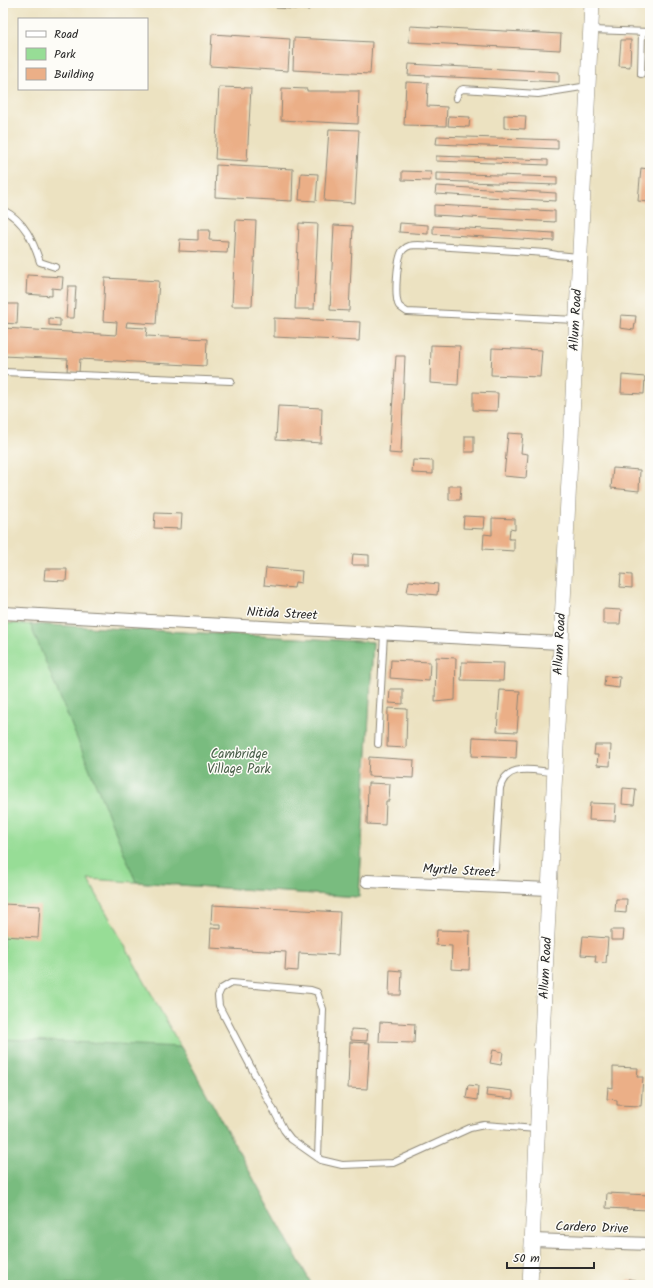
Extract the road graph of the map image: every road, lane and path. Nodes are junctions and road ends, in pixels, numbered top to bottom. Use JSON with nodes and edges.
{"nodes":[{"id":1,"x":592,"y":3,"type":"edge"},
{"id":2,"x":591,"y":30,"type":"junction"},
{"id":3,"x":642,"y":32,"type":"junction"},
{"id":4,"x":650,"y":32,"type":"edge"},
{"id":5,"x":641,"y":74,"type":"dead end"},
{"id":6,"x":588,"y":86,"type":"junction"},
{"id":7,"x":456,"y":98,"type":"dead end"},
{"id":8,"x":3,"y":210,"type":"edge"},
{"id":9,"x":579,"y":257,"type":"junction"},
{"id":10,"x":55,"y":267,"type":"dead end"},
{"id":11,"x":576,"y":320,"type":"junction"},
{"id":12,"x":3,"y":372,"type":"edge"},
{"id":13,"x":230,"y":381,"type":"dead end"},
{"id":14,"x":3,"y":613,"type":"edge"},
{"id":15,"x":384,"y":634,"type":"junction"},
{"id":16,"x":560,"y":643,"type":"junction"},
{"id":17,"x":378,"y":744,"type":"dead end"},
{"id":18,"x":554,"y":772,"type":"junction"},
{"id":19,"x":495,"y":868,"type":"dead end"},
{"id":20,"x":367,"y":881,"type":"dead end"},
{"id":21,"x":549,"y":889,"type":"junction"},
{"id":22,"x":537,"y":1129,"type":"junction"},
{"id":23,"x":318,"y":1158,"type":"junction"},
{"id":24,"x":532,"y":1240,"type":"junction"},
{"id":25,"x":650,"y":1244,"type":"edge"},
{"id":26,"x":530,"y":1285,"type":"edge"}],
"edges":[{"from":1,"to":2,"type":"street","name":"Allum Road"},
{"from":2,"to":3,"type":"lane"},
{"from":2,"to":6,"type":"street","name":"Allum Road"},
{"from":3,"to":4,"type":"lane"},
{"from":3,"to":5,"type":"lane"},
{"from":6,"to":7,"type":"lane"},
{"from":6,"to":9,"type":"street","name":"Allum Road"},
{"from":8,"to":10,"type":"lane"},
{"from":9,"to":11,"type":"street","name":"Allum Road"},
{"from":9,"to":11,"type":"lane"},
{"from":11,"to":16,"type":"street","name":"Allum Road"},
{"from":12,"to":13,"type":"lane"},
{"from":14,"to":15,"type":"street","name":"Nitida Street"},
{"from":15,"to":16,"type":"street","name":"Nitida Street"},
{"from":15,"to":17,"type":"lane"},
{"from":16,"to":18,"type":"street","name":"Allum Road"},
{"from":18,"to":19,"type":"lane"},
{"from":18,"to":21,"type":"street","name":"Allum Road"},
{"from":20,"to":21,"type":"street","name":"Myrtle Street"},
{"from":21,"to":22,"type":"street","name":"Allum Road"},
{"from":22,"to":23,"type":"lane"},
{"from":22,"to":24,"type":"street","name":"Allum Road"},
{"from":23,"to":23,"type":"lane"},
{"from":24,"to":25,"type":"street","name":"Cardero Drive"},
{"from":24,"to":26,"type":"street","name":"Allum Road"}]}
